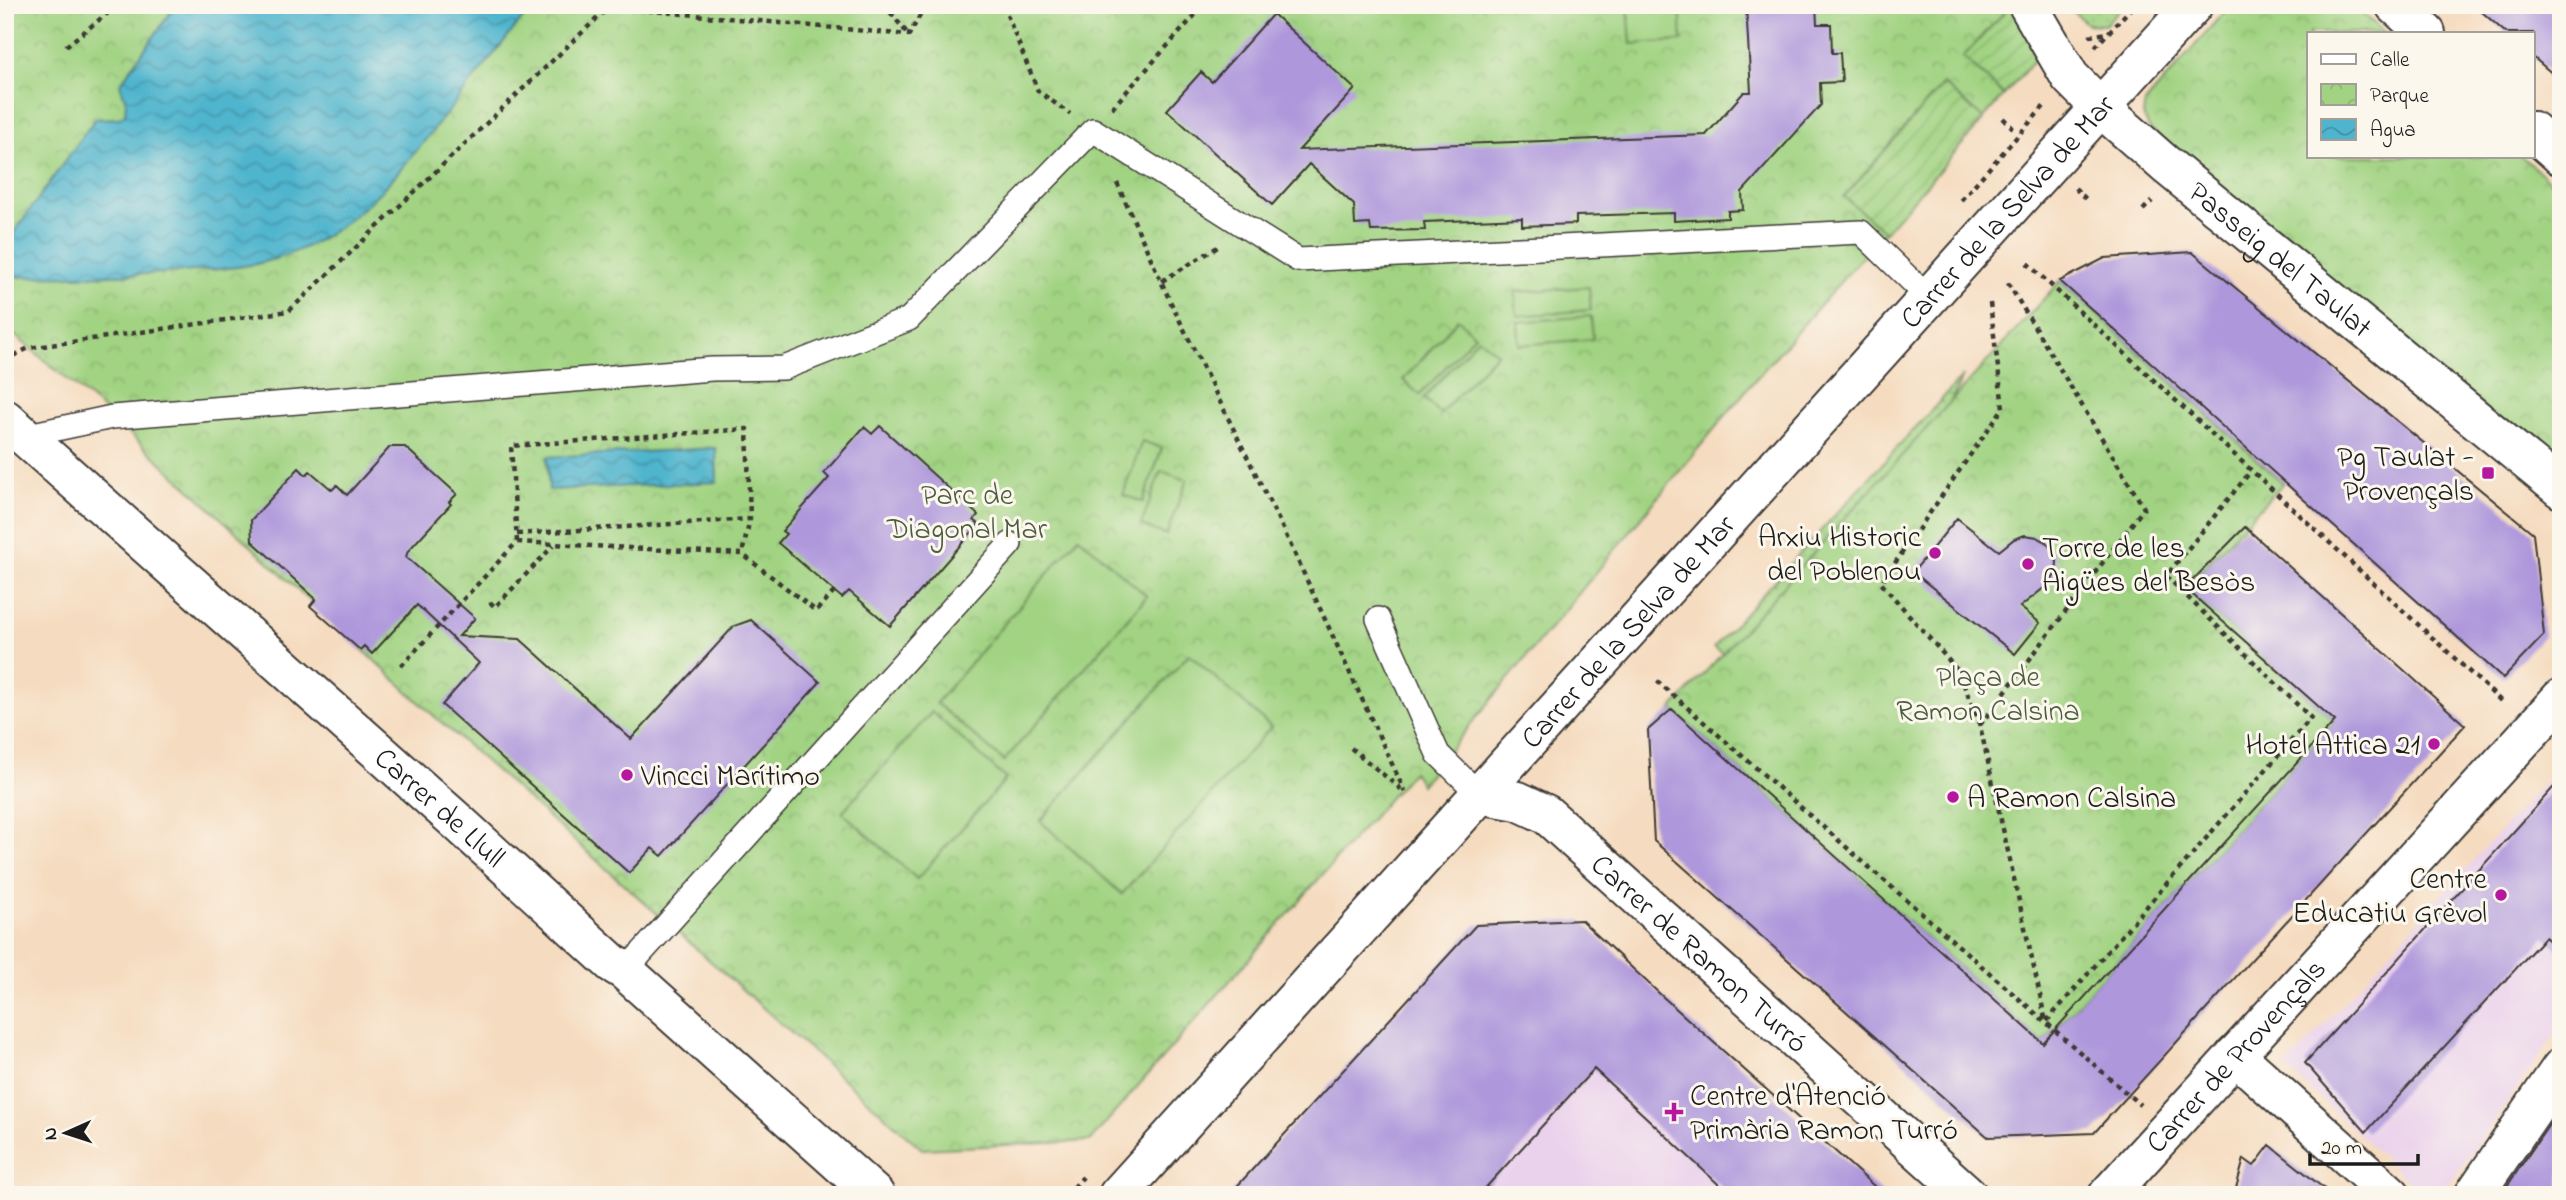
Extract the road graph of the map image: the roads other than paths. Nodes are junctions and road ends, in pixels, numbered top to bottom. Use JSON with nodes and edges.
{"nodes":[{"id":1,"x":2028,"y":5,"type":"edge"},
{"id":2,"x":2193,"y":5,"type":"edge"},
{"id":3,"x":2395,"y":5,"type":"edge"},
{"id":4,"x":2425,"y":32,"type":"edge"},
{"id":5,"x":2101,"y":107,"type":"junction"},
{"id":6,"x":2534,"y":132,"type":"edge"},
{"id":7,"x":2561,"y":156,"type":"edge"},
{"id":8,"x":1928,"y":297,"type":"junction"},
{"id":9,"x":15,"y":428,"type":"edge"},
{"id":10,"x":2561,"y":489,"type":"edge"},
{"id":11,"x":1010,"y":544,"type":"dead end"},
{"id":12,"x":1378,"y":619,"type":"dead end"},
{"id":13,"x":2561,"y":698,"type":"edge"},
{"id":14,"x":1479,"y":794,"type":"junction"},
{"id":15,"x":625,"y":971,"type":"junction"},
{"id":16,"x":2235,"y":1055,"type":"junction"},
{"id":17,"x":2561,"y":1068,"type":"edge"},
{"id":18,"x":875,"y":1195,"type":"edge"},
{"id":19,"x":1118,"y":1195,"type":"edge"},
{"id":20,"x":1968,"y":1195,"type":"edge"},
{"id":21,"x":2108,"y":1195,"type":"edge"},
{"id":22,"x":2391,"y":1195,"type":"edge"},
{"id":23,"x":2474,"y":1195,"type":"edge"}],
"edges":[{"from":1,"to":5,"type":"street","name":"Passeig del Taulat"},
{"from":2,"to":5,"type":"street","name":"Carrer de la Selva de Mar"},
{"from":3,"to":4,"type":"street"},
{"from":5,"to":8,"type":"street","name":"Carrer de la Selva de Mar"},
{"from":5,"to":10,"type":"street","name":"Passeig del Taulat"},
{"from":6,"to":7,"type":"street"},
{"from":8,"to":9,"type":"lane"},
{"from":8,"to":14,"type":"street","name":"Carrer de la Selva de Mar"},
{"from":9,"to":15,"type":"street","name":"Carrer de Llull"},
{"from":11,"to":15,"type":"lane"},
{"from":12,"to":14,"type":"lane"},
{"from":13,"to":16,"type":"street","name":"Carrer de Provençals"},
{"from":14,"to":19,"type":"street","name":"Carrer de la Selva de Mar"},
{"from":14,"to":20,"type":"street","name":"Carrer de Ramon Turró"},
{"from":15,"to":18,"type":"street","name":"Carrer de Llull"},
{"from":16,"to":21,"type":"street","name":"Carrer de Provençals"},
{"from":16,"to":22,"type":"street"},
{"from":17,"to":23,"type":"street"}]}
